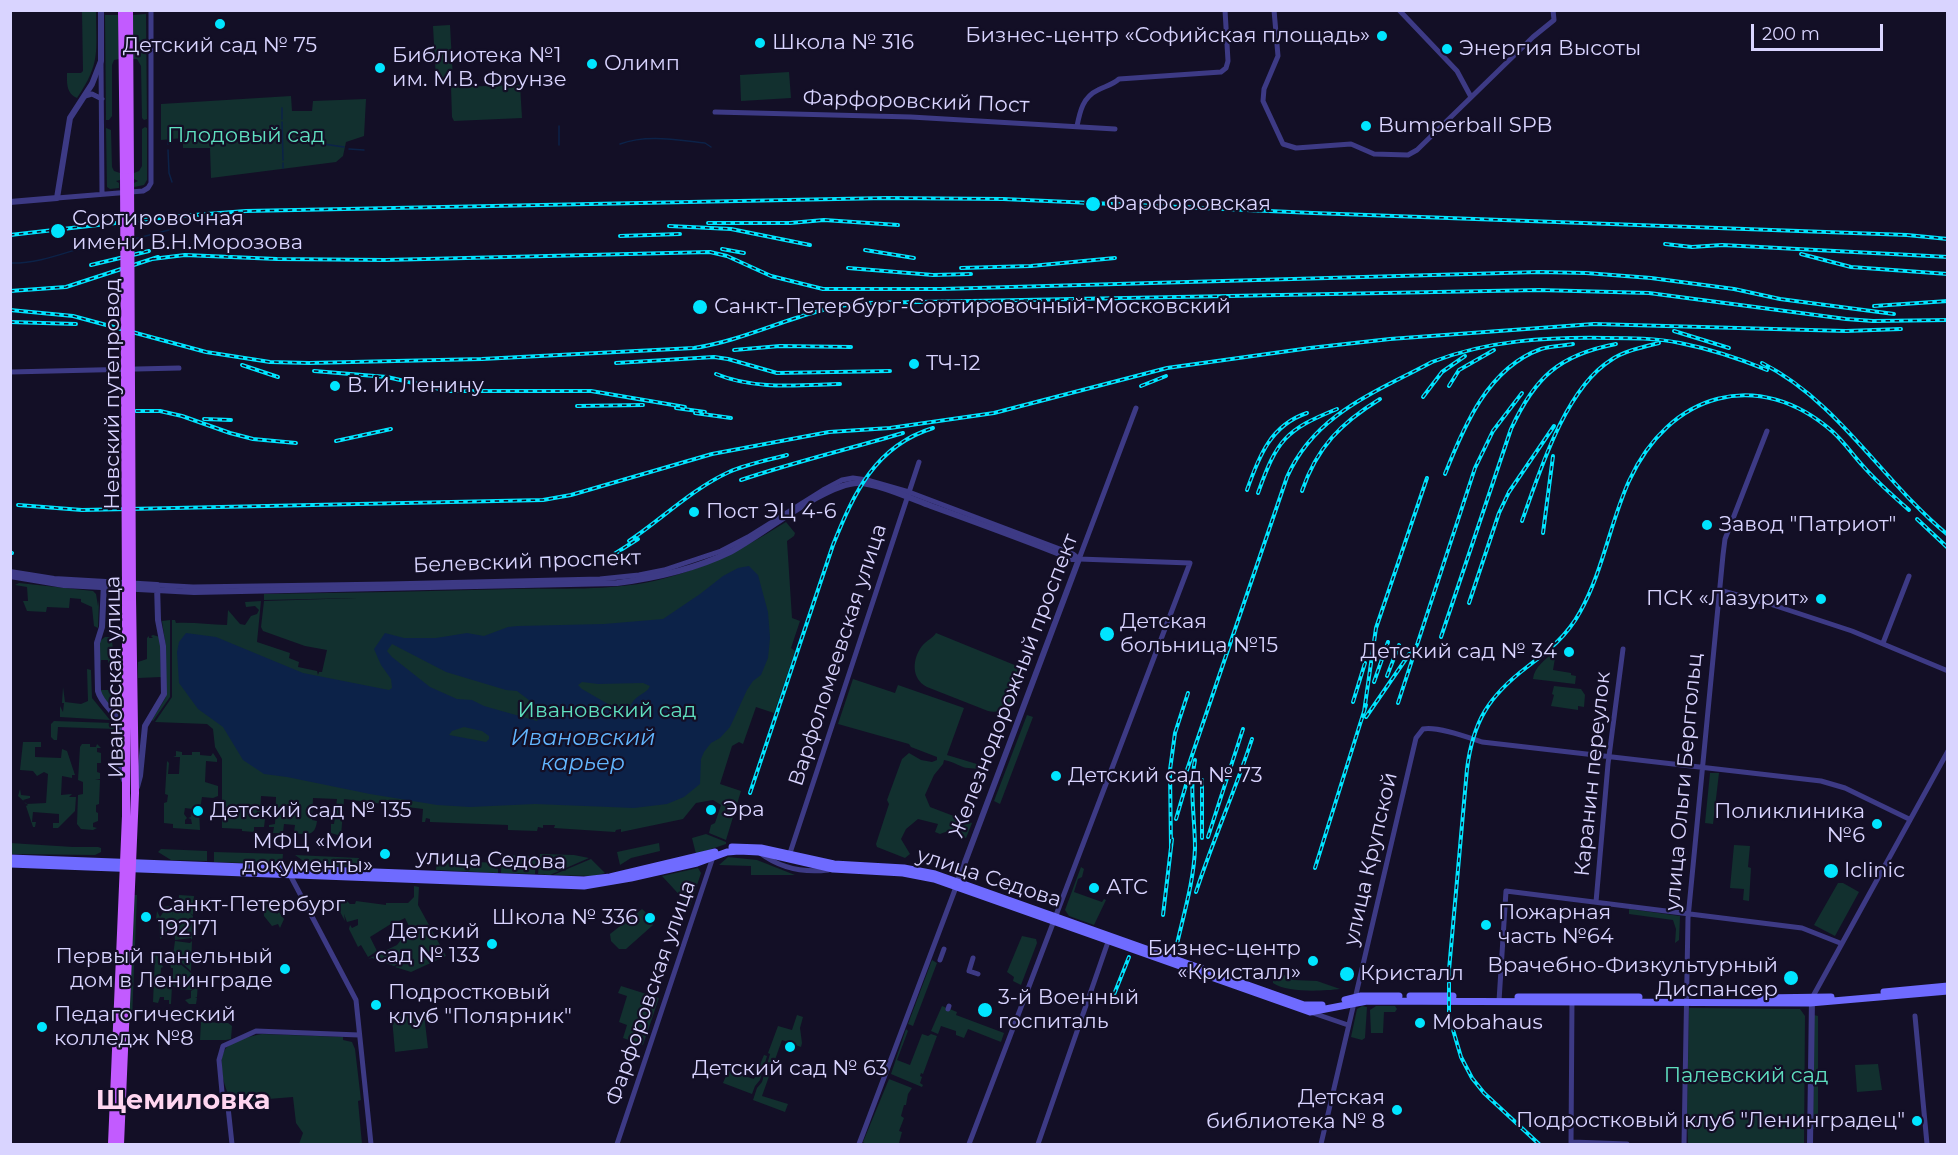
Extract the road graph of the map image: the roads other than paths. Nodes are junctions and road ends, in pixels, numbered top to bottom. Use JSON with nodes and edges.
{"nodes":[{"id":1,"x":101,"y":10,"type":"edge"},
{"id":2,"x":122,"y":10,"type":"edge"},
{"id":3,"x":129,"y":10,"type":"edge"},
{"id":4,"x":151,"y":10,"type":"edge"},
{"id":5,"x":1225,"y":10,"type":"edge"},
{"id":6,"x":1274,"y":10,"type":"edge"},
{"id":7,"x":1400,"y":10,"type":"edge"},
{"id":8,"x":1553,"y":10,"type":"edge"},
{"id":9,"x":101,"y":61,"type":"junction"},
{"id":10,"x":84,"y":96,"type":"junction"},
{"id":11,"x":1471,"y":97,"type":"junction"},
{"id":12,"x":102,"y":99,"type":"junction"},
{"id":13,"x":715,"y":112,"type":"dead end"},
{"id":14,"x":1077,"y":126,"type":"junction"},
{"id":15,"x":1115,"y":129,"type":"dead end"},
{"id":16,"x":127,"y":177,"type":"junction"},
{"id":17,"x":102,"y":194,"type":"junction"},
{"id":18,"x":57,"y":198,"type":"junction"},
{"id":19,"x":10,"y":202,"type":"edge"},
{"id":20,"x":178,"y":368,"type":"dead end"},
{"id":21,"x":10,"y":372,"type":"edge"},
{"id":22,"x":1136,"y":408,"type":"dead end"},
{"id":23,"x":1767,"y":431,"type":"dead end"},
{"id":24,"x":919,"y":462,"type":"dead end"},
{"id":25,"x":908,"y":495,"type":"junction"},
{"id":26,"x":1079,"y":559,"type":"junction"},
{"id":27,"x":129,"y":561,"type":"joint"},
{"id":28,"x":10,"y":572,"type":"edge"},
{"id":29,"x":10,"y":576,"type":"edge"},
{"id":30,"x":1909,"y":576,"type":"dead end"},
{"id":31,"x":104,"y":584,"type":"junction"},
{"id":32,"x":157,"y":588,"type":"junction"},
{"id":33,"x":1719,"y":590,"type":"junction"},
{"id":34,"x":129,"y":597,"type":"junction"},
{"id":35,"x":1883,"y":643,"type":"junction"},
{"id":36,"x":1623,"y":649,"type":"dead end"},
{"id":37,"x":1947,"y":671,"type":"edge"},
{"id":38,"x":1947,"y":751,"type":"edge"},
{"id":39,"x":138,"y":756,"type":"junction"},
{"id":40,"x":1609,"y":756,"type":"junction"},
{"id":41,"x":1702,"y":767,"type":"junction"},
{"id":42,"x":127,"y":786,"type":"junction"},
{"id":43,"x":1909,"y":819,"type":"junction"},
{"id":44,"x":759,"y":852,"type":"junction"},
{"id":45,"x":714,"y":855,"type":"junction"},
{"id":46,"x":789,"y":857,"type":"junction"},
{"id":47,"x":10,"y":858,"type":"edge"},
{"id":48,"x":10,"y":864,"type":"edge"},
{"id":49,"x":128,"y":866,"type":"junction"},
{"id":50,"x":833,"y":869,"type":"junction"},
{"id":51,"x":288,"y":872,"type":"junction"},
{"id":52,"x":957,"y":884,"type":"junction"},
{"id":53,"x":1596,"y":902,"type":"junction"},
{"id":54,"x":1688,"y":914,"type":"junction"},
{"id":55,"x":1054,"y":919,"type":"junction"},
{"id":56,"x":1109,"y":938,"type":"junction"},
{"id":57,"x":1840,"y":943,"type":"junction"},
{"id":58,"x":944,"y":949,"type":"dead end"},
{"id":59,"x":973,"y":958,"type":"dead end"},
{"id":60,"x":940,"y":960,"type":"dead end"},
{"id":61,"x":978,"y":974,"type":"dead end"},
{"id":62,"x":1947,"y":986,"type":"edge"},
{"id":63,"x":1947,"y":991,"type":"edge"},
{"id":64,"x":1499,"y":999,"type":"junction"},
{"id":65,"x":1572,"y":999,"type":"junction"},
{"id":66,"x":1354,"y":1000,"type":"junction"},
{"id":67,"x":1685,"y":1000,"type":"junction"},
{"id":68,"x":1811,"y":1000,"type":"junction"},
{"id":69,"x":1310,"y":1012,"type":"junction"},
{"id":70,"x":1915,"y":1016,"type":"dead end"},
{"id":71,"x":1348,"y":1025,"type":"junction"},
{"id":72,"x":360,"y":1035,"type":"junction"},
{"id":73,"x":1571,"y":1143,"type":"edge"},
{"id":74,"x":112,"y":1144,"type":"edge"},
{"id":75,"x":120,"y":1144,"type":"edge"},
{"id":76,"x":232,"y":1144,"type":"edge"},
{"id":77,"x":371,"y":1144,"type":"edge"},
{"id":78,"x":617,"y":1144,"type":"edge"},
{"id":79,"x":859,"y":1144,"type":"edge"},
{"id":80,"x":969,"y":1144,"type":"edge"},
{"id":81,"x":1038,"y":1144,"type":"edge"},
{"id":82,"x":1321,"y":1144,"type":"edge"},
{"id":83,"x":1627,"y":1144,"type":"edge"},
{"id":84,"x":1684,"y":1144,"type":"edge"},
{"id":85,"x":1810,"y":1144,"type":"edge"},
{"id":86,"x":1927,"y":1144,"type":"edge"}],
"edges":[{"from":1,"to":9,"type":"street"},
{"from":2,"to":16,"type":"main road","name":"Невский путепровод"},
{"from":3,"to":16,"type":"main road","name":"Невский путепровод"},
{"from":4,"to":17,"type":"street"},
{"from":5,"to":14,"type":"street"},
{"from":6,"to":11,"type":"street"},
{"from":7,"to":11,"type":"street"},
{"from":8,"to":11,"type":"street"},
{"from":9,"to":10,"type":"street"},
{"from":9,"to":12,"type":"street"},
{"from":10,"to":12,"type":"street"},
{"from":10,"to":18,"type":"street"},
{"from":12,"to":17,"type":"street"},
{"from":13,"to":14,"type":"street","name":"Фарфоровский Пост"},
{"from":14,"to":15,"type":"street","name":"Фарфоровский Пост"},
{"from":16,"to":27,"type":"main road","name":"Невский путепровод","bridge":true},
{"from":17,"to":18,"type":"street"},
{"from":18,"to":19,"type":"street"},
{"from":20,"to":21,"type":"street"},
{"from":22,"to":26,"type":"street","name":"Железнодорожный проспект"},
{"from":23,"to":33,"type":"street","name":"улица Ольги Берггольц"},
{"from":24,"to":25,"type":"street","name":"Варфоломеевская улица"},
{"from":25,"to":26,"type":"street","name":"Белевский проспект"},
{"from":25,"to":32,"type":"street","name":"Белевский проспект"},
{"from":25,"to":46,"type":"street","name":"Варфоломеевская улица"},
{"from":26,"to":52,"type":"street","name":"Железнодорожный проспект"},
{"from":26,"to":55,"type":"street","name":"Белевский проспект"},
{"from":27,"to":34,"type":"main road","name":"Ивановская улица","bridge":true},
{"from":28,"to":31,"type":"street","name":"Белевский проспект"},
{"from":29,"to":31,"type":"street","name":"Белевский проспект"},
{"from":30,"to":35,"type":"street"},
{"from":31,"to":32,"type":"street","name":"Белевский проспект"},
{"from":31,"to":42,"type":"street","name":"Ивановская улица"},
{"from":32,"to":39,"type":"street","name":"Ивановская улица"},
{"from":33,"to":35,"type":"street"},
{"from":33,"to":41,"type":"street","name":"улица Ольги Берггольц"},
{"from":34,"to":39,"type":"main road","name":"Ивановская улица"},
{"from":34,"to":42,"type":"main road","name":"Ивановская улица"},
{"from":35,"to":37,"type":"street"},
{"from":36,"to":40,"type":"street","name":"Каранин переулок"},
{"from":38,"to":43,"type":"street"},
{"from":39,"to":49,"type":"main road","name":"Ивановская улица"},
{"from":40,"to":41,"type":"street"},
{"from":40,"to":53,"type":"street","name":"Каранин переулок"},
{"from":40,"to":66,"type":"street","name":"улица Крупской"},
{"from":41,"to":43,"type":"street"},
{"from":41,"to":54,"type":"street","name":"улица Ольги Берггольц"},
{"from":42,"to":49,"type":"main road","name":"Ивановская улица"},
{"from":43,"to":57,"type":"street"},
{"from":44,"to":45,"type":"main road","name":"улица Седова"},
{"from":44,"to":46,"type":"main road","name":"улица Седова"},
{"from":44,"to":50,"type":"street"},
{"from":45,"to":46,"type":"main road","name":"улица Седова"},
{"from":45,"to":51,"type":"main road","name":"улица Седова"},
{"from":45,"to":78,"type":"street","name":"Фарфоровская улица"},
{"from":46,"to":50,"type":"main road","name":"улица Седова"},
{"from":46,"to":52,"type":"main road","name":"улица Седова"},
{"from":47,"to":49,"type":"main road","name":"улица Седова"},
{"from":48,"to":49,"type":"main road","name":"улица Седова"},
{"from":49,"to":51,"type":"main road","name":"улица Седова"},
{"from":49,"to":74,"type":"main road","name":"Ивановская улица"},
{"from":49,"to":75,"type":"main road","name":"Ивановская улица"},
{"from":50,"to":52,"type":"main road","name":"улица Седова"},
{"from":51,"to":72,"type":"street"},
{"from":52,"to":55,"type":"main road","name":"улица Седова"},
{"from":52,"to":79,"type":"street","name":"Железнодорожный проспект"},
{"from":53,"to":54,"type":"street"},
{"from":53,"to":64,"type":"street"},
{"from":54,"to":57,"type":"street"},
{"from":54,"to":67,"type":"street","name":"улица Ольги Берггольц"},
{"from":55,"to":56,"type":"main road","name":"улица Седова"},
{"from":55,"to":80,"type":"street"},
{"from":56,"to":66,"type":"main road","name":"улица Седова"},
{"from":56,"to":69,"type":"main road","name":"улица Седова"},
{"from":56,"to":81,"type":"street"},
{"from":57,"to":68,"type":"street"},
{"from":58,"to":60,"type":"street"},
{"from":59,"to":61,"type":"street"},
{"from":62,"to":68,"type":"main road","name":"улица Седова"},
{"from":63,"to":68,"type":"main road","name":"улица Седова"},
{"from":64,"to":65,"type":"main road","name":"улица Седова"},
{"from":64,"to":66,"type":"main road","name":"улица Седова"},
{"from":65,"to":67,"type":"main road","name":"улица Седова"},
{"from":65,"to":73,"type":"street"},
{"from":66,"to":69,"type":"main road","name":"улица Седова"},
{"from":66,"to":71,"type":"street","name":"улица Крупской"},
{"from":67,"to":68,"type":"main road","name":"улица Седова"},
{"from":67,"to":84,"type":"street","name":"улица Ольги Берггольц"},
{"from":68,"to":85,"type":"street"},
{"from":69,"to":71,"type":"street","name":"улица Седова"},
{"from":70,"to":86,"type":"street"},
{"from":71,"to":82,"type":"street","name":"улица Крупской"},
{"from":72,"to":76,"type":"street"},
{"from":72,"to":77,"type":"street"},
{"from":73,"to":83,"type":"street"}]}
